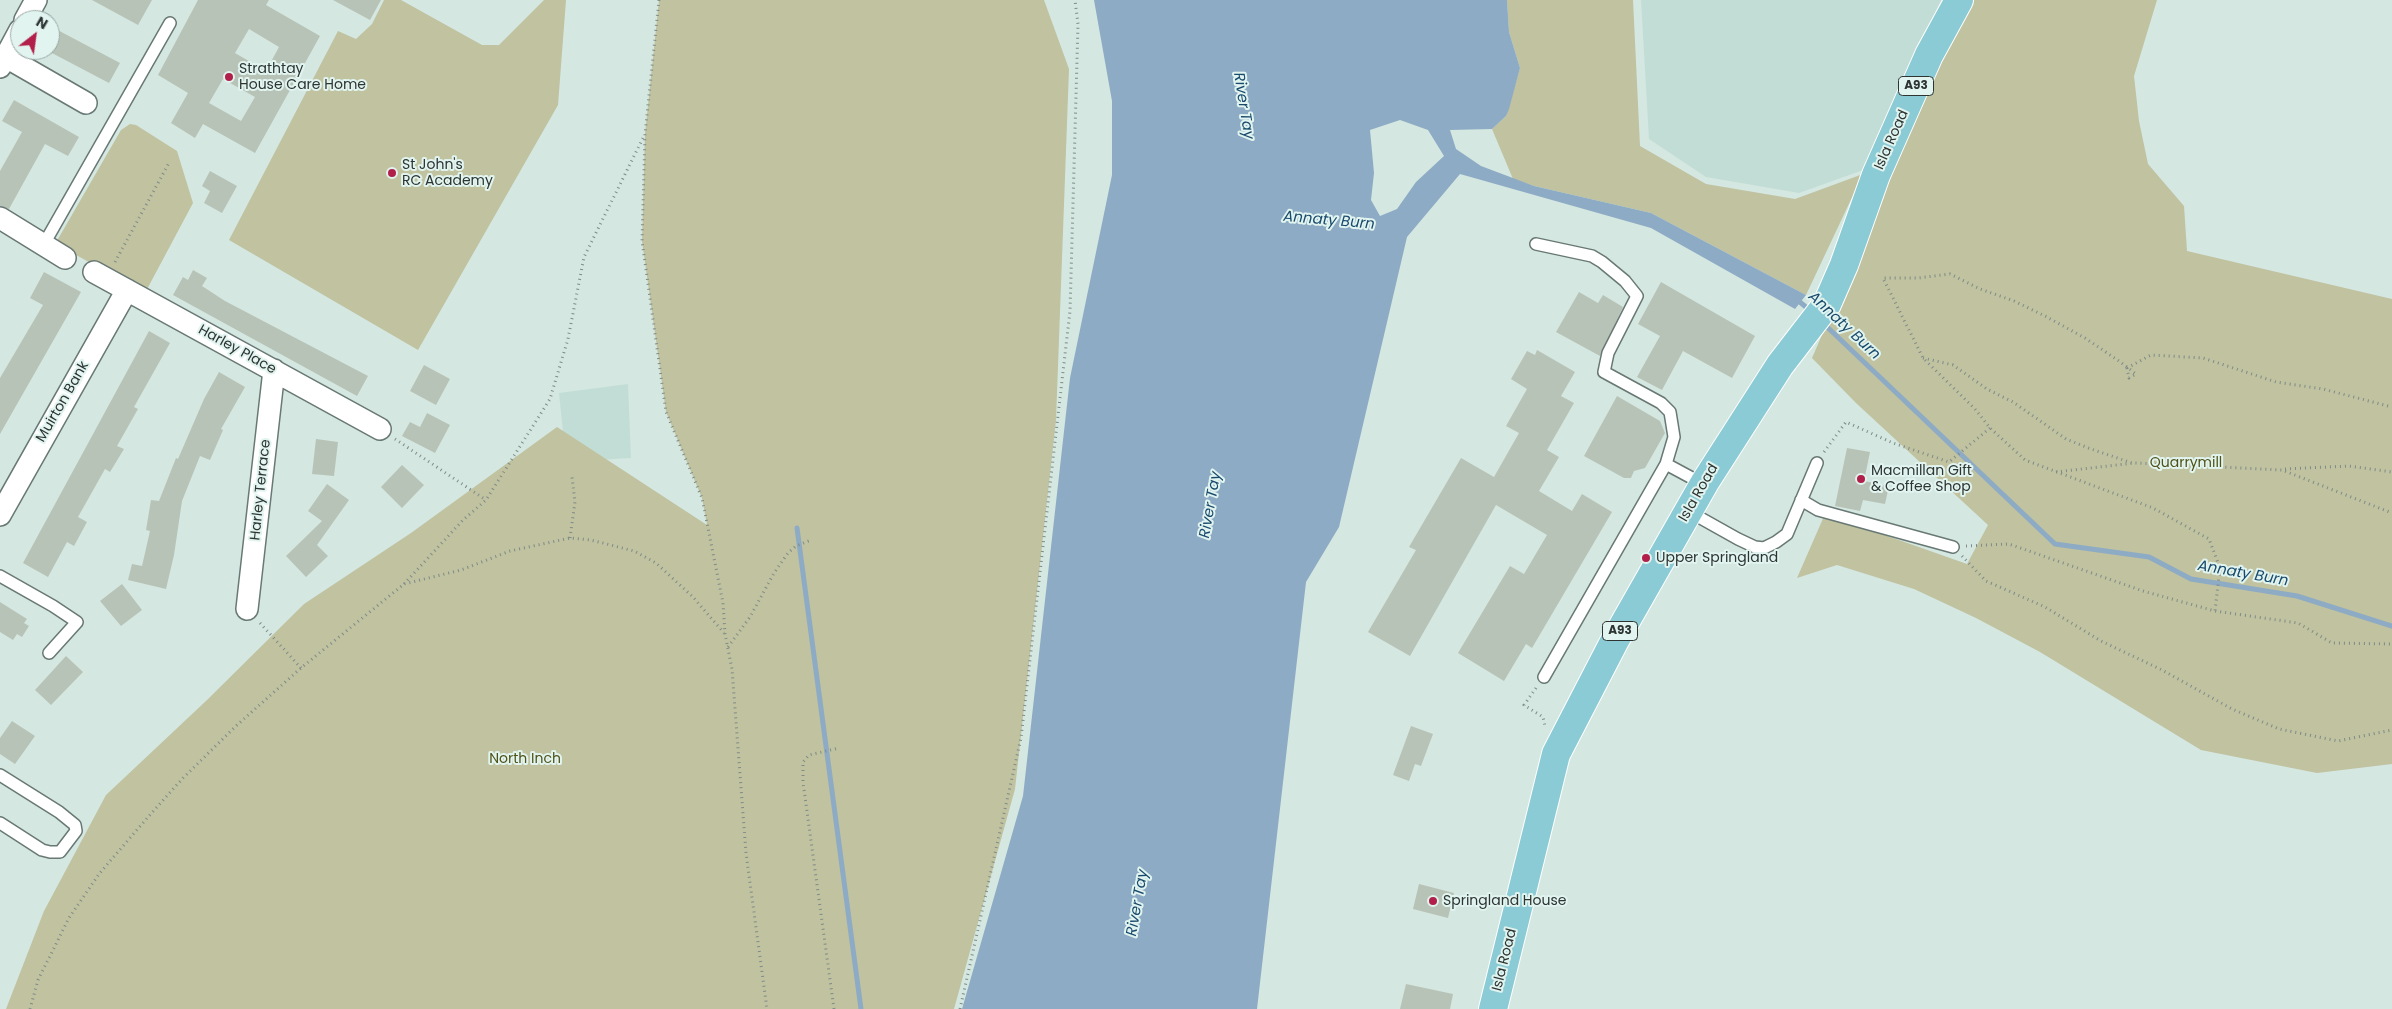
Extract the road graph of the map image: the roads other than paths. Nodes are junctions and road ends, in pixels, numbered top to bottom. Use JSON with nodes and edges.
{"nodes":[{"id":1,"x":1959,"y":0,"type":"edge"},
{"id":2,"x":170,"y":23,"type":"dead end"},
{"id":3,"x":10,"y":49,"type":"edge"},
{"id":4,"x":3,"y":62,"type":"edge"},
{"id":5,"x":86,"y":103,"type":"dead end"},
{"id":6,"x":0,"y":218,"type":"edge"},
{"id":7,"x":44,"y":244,"type":"junction"},
{"id":8,"x":1536,"y":244,"type":"dead end"},
{"id":9,"x":65,"y":258,"type":"dead end"},
{"id":10,"x":101,"y":275,"type":"road end"},
{"id":11,"x":127,"y":290,"type":"junction"},
{"id":12,"x":274,"y":370,"type":"junction"},
{"id":13,"x":380,"y":429,"type":"road end"},
{"id":14,"x":1817,"y":463,"type":"road end"},
{"id":15,"x":1666,"y":464,"type":"junction"},
{"id":16,"x":1705,"y":482,"type":"junction"},
{"id":17,"x":1801,"y":500,"type":"junction"},
{"id":18,"x":1688,"y":511,"type":"junction"},
{"id":19,"x":0,"y":515,"type":"edge"},
{"id":20,"x":1953,"y":547,"type":"road end"},
{"id":21,"x":0,"y":576,"type":"edge"},
{"id":22,"x":248,"y":609,"type":"road end"},
{"id":23,"x":50,"y":653,"type":"dead end"},
{"id":24,"x":1544,"y":677,"type":"road end"},
{"id":25,"x":0,"y":775,"type":"edge"},
{"id":26,"x":0,"y":823,"type":"edge"},
{"id":27,"x":1493,"y":1009,"type":"edge"}],
"edges":[{"from":1,"to":16,"type":"main road","name":"Isla Road","number":"A93"},
{"from":2,"to":7,"type":"lane"},
{"from":3,"to":4,"type":"street"},
{"from":4,"to":5,"type":"street"},
{"from":6,"to":7,"type":"street"},
{"from":7,"to":9,"type":"street"},
{"from":8,"to":15,"type":"lane"},
{"from":10,"to":11,"type":"street","name":"Harley Place"},
{"from":11,"to":12,"type":"street","name":"Harley Place"},
{"from":11,"to":19,"type":"street","name":"Muirton Bank"},
{"from":12,"to":13,"type":"street","name":"Harley Place"},
{"from":12,"to":22,"type":"street","name":"Harley Terrace"},
{"from":14,"to":17,"type":"lane"},
{"from":15,"to":16,"type":"lane"},
{"from":15,"to":24,"type":"lane"},
{"from":16,"to":18,"type":"main road","name":"Isla Road","number":"A93"},
{"from":17,"to":18,"type":"lane"},
{"from":17,"to":20,"type":"lane"},
{"from":18,"to":27,"type":"main road","name":"Isla Road","number":"A93"},
{"from":21,"to":23,"type":"lane"},
{"from":25,"to":26,"type":"lane"}]}
